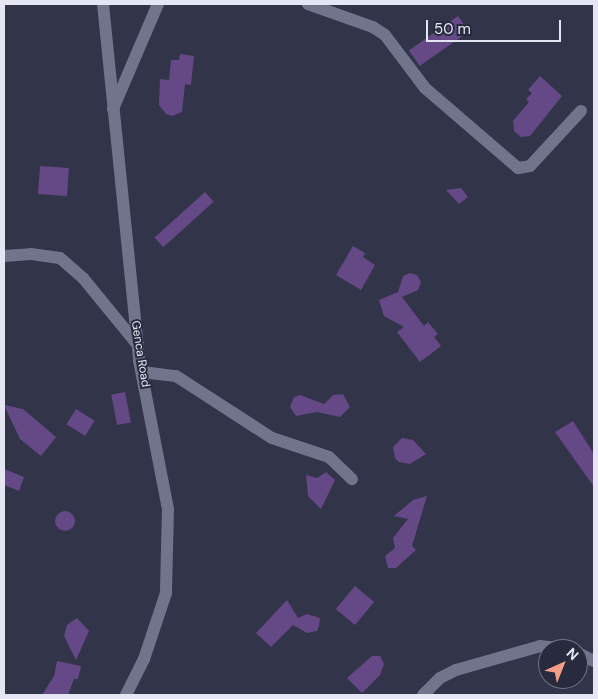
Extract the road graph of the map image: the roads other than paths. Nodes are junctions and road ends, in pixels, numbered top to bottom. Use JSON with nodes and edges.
{"nodes":[{"id":1,"x":103,"y":4,"type":"edge"},
{"id":2,"x":158,"y":4,"type":"edge"},
{"id":3,"x":308,"y":4,"type":"edge"},
{"id":4,"x":581,"y":111,"type":"dead end"},
{"id":5,"x":112,"y":112,"type":"junction"},
{"id":6,"x":4,"y":256,"type":"edge"},
{"id":7,"x":138,"y":345,"type":"junction"},
{"id":8,"x":142,"y":372,"type":"junction"},
{"id":9,"x":352,"y":479,"type":"dead end"},
{"id":10,"x":538,"y":647,"type":"edge"},
{"id":11,"x":126,"y":695,"type":"edge"},
{"id":12,"x":422,"y":695,"type":"edge"}],
"edges":[{"from":1,"to":5,"type":"street","name":"Genca Road"},
{"from":2,"to":5,"type":"street"},
{"from":3,"to":4,"type":"street"},
{"from":5,"to":7,"type":"street","name":"Genca Road"},
{"from":6,"to":7,"type":"street"},
{"from":7,"to":8,"type":"street","name":"Genca Road"},
{"from":8,"to":9,"type":"street"},
{"from":8,"to":11,"type":"street","name":"Genca Road"},
{"from":10,"to":12,"type":"street"}]}
